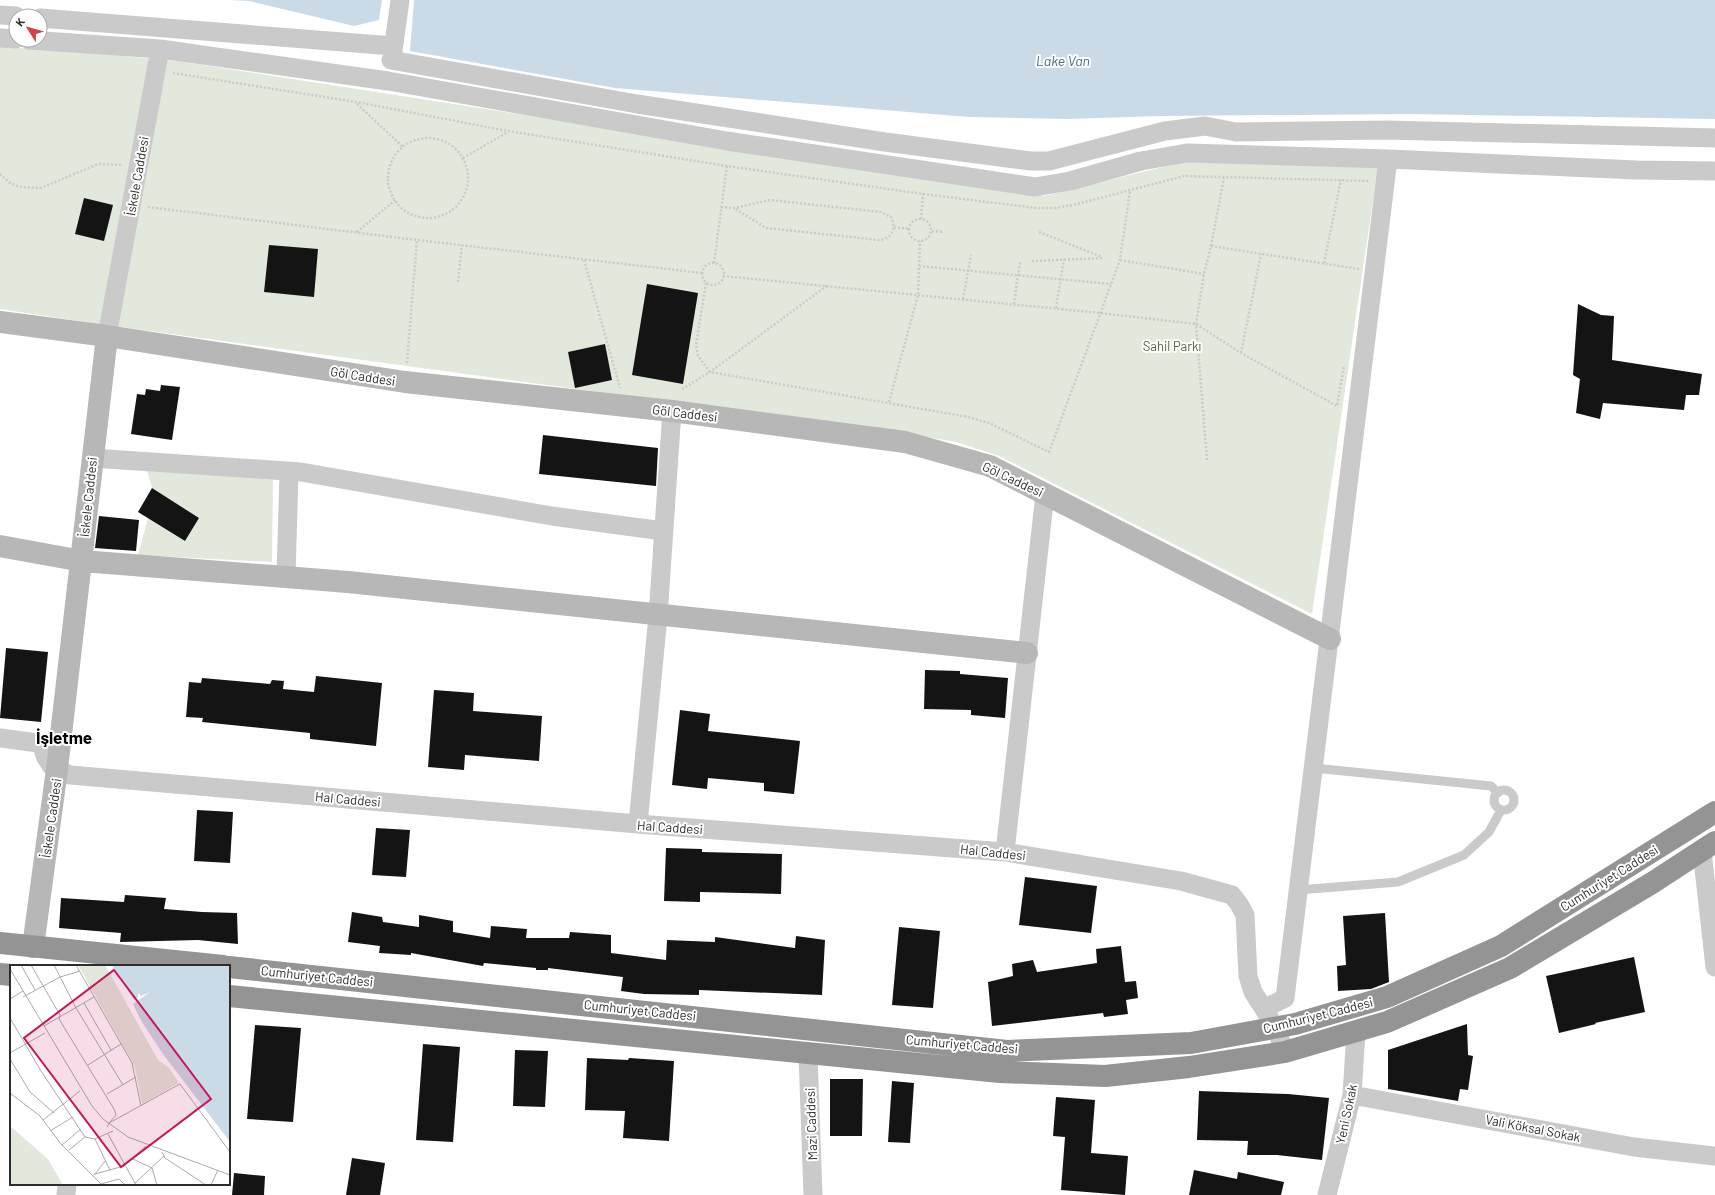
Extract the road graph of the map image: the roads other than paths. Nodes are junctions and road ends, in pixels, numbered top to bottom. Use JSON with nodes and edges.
{"nodes":[{"id":1,"x":400,"y":0,"type":"edge"},
{"id":2,"x":48,"y":19,"type":"edge"},
{"id":3,"x":48,"y":41,"type":"edge"},
{"id":4,"x":160,"y":49,"type":"junction"},
{"id":5,"x":392,"y":53,"type":"junction"},
{"id":6,"x":388,"y":81,"type":"junction"},
{"id":7,"x":1715,"y":138,"type":"edge"},
{"id":8,"x":1388,"y":159,"type":"junction"},
{"id":9,"x":1715,"y":171,"type":"edge"},
{"id":10,"x":0,"y":322,"type":"edge"},
{"id":11,"x":106,"y":336,"type":"junction"},
{"id":12,"x":672,"y":411,"type":"junction"},
{"id":13,"x":92,"y":458,"type":"junction"},
{"id":14,"x":289,"y":472,"type":"junction"},
{"id":15,"x":1045,"y":494,"type":"junction"},
{"id":16,"x":663,"y":531,"type":"junction"},
{"id":17,"x":0,"y":546,"type":"edge"},
{"id":18,"x":82,"y":561,"type":"junction"},
{"id":19,"x":286,"y":577,"type":"junction"},
{"id":20,"x":658,"y":616,"type":"junction"},
{"id":21,"x":1330,"y":639,"type":"junction"},
{"id":22,"x":1027,"y":653,"type":"junction"},
{"id":23,"x":0,"y":738,"type":"edge"},
{"id":24,"x":1314,"y":768,"type":"junction"},
{"id":25,"x":57,"y":769,"type":"junction"},
{"id":26,"x":1498,"y":793,"type":"junction"},
{"id":27,"x":1501,"y":810,"type":"junction"},
{"id":28,"x":1715,"y":812,"type":"edge"},
{"id":29,"x":638,"y":824,"type":"junction"},
{"id":30,"x":1708,"y":847,"type":"edge"},
{"id":31,"x":1005,"y":852,"type":"junction"},
{"id":32,"x":1298,"y":890,"type":"junction"},
{"id":33,"x":0,"y":943,"type":"edge"},
{"id":34,"x":33,"y":946,"type":"junction"},
{"id":35,"x":214,"y":965,"type":"edge"},
{"id":36,"x":230,"y":967,"type":"edge"},
{"id":37,"x":1715,"y":967,"type":"edge"},
{"id":38,"x":0,"y":974,"type":"edge"},
{"id":39,"x":10,"y":975,"type":"edge"},
{"id":40,"x":230,"y":996,"type":"edge"},
{"id":41,"x":1269,"y":1018,"type":"junction"},
{"id":42,"x":1356,"y":1032,"type":"junction"},
{"id":43,"x":1285,"y":1052,"type":"junction"},
{"id":44,"x":808,"y":1054,"type":"junction"},
{"id":45,"x":1352,"y":1095,"type":"junction"},
{"id":46,"x":1715,"y":1156,"type":"edge"},
{"id":47,"x":67,"y":1185,"type":"edge"},
{"id":48,"x":66,"y":1195,"type":"edge"},
{"id":49,"x":813,"y":1195,"type":"edge"},
{"id":50,"x":1327,"y":1195,"type":"edge"}],
"edges":[{"from":1,"to":5,"type":"street"},
{"from":2,"to":5,"type":"street"},
{"from":3,"to":4,"type":"street"},
{"from":4,"to":6,"type":"street"},
{"from":4,"to":11,"type":"street","name":"İskele Caddesi"},
{"from":5,"to":6,"type":"street"},
{"from":5,"to":7,"type":"street"},
{"from":6,"to":8,"type":"street"},
{"from":8,"to":9,"type":"street"},
{"from":8,"to":21,"type":"street"},
{"from":10,"to":11,"type":"street","name":"Göl Caddesi"},
{"from":11,"to":12,"type":"street","name":"Göl Caddesi"},
{"from":11,"to":13,"type":"street","name":"İskele Caddesi"},
{"from":12,"to":15,"type":"street","name":"Göl Caddesi"},
{"from":12,"to":16,"type":"street"},
{"from":13,"to":14,"type":"street"},
{"from":13,"to":18,"type":"street","name":"İskele Caddesi"},
{"from":14,"to":16,"type":"street"},
{"from":14,"to":19,"type":"street"},
{"from":15,"to":21,"type":"street","name":"Göl Caddesi"},
{"from":15,"to":22,"type":"street"},
{"from":16,"to":20,"type":"street"},
{"from":17,"to":18,"type":"street"},
{"from":18,"to":19,"type":"street"},
{"from":18,"to":25,"type":"street","name":"İskele Caddesi"},
{"from":19,"to":20,"type":"street"},
{"from":20,"to":22,"type":"street"},
{"from":20,"to":29,"type":"street"},
{"from":21,"to":24,"type":"street"},
{"from":22,"to":31,"type":"street"},
{"from":23,"to":25,"type":"street"},
{"from":24,"to":26,"type":"lane"},
{"from":24,"to":32,"type":"street"},
{"from":25,"to":29,"type":"street","name":"Hal Caddesi"},
{"from":25,"to":34,"type":"street","name":"İskele Caddesi"},
{"from":26,"to":27,"type":"lane"},
{"from":26,"to":27,"type":"lane"},
{"from":27,"to":32,"type":"lane"},
{"from":28,"to":41,"type":"highway","name":"Cumhuriyet Caddesi"},
{"from":29,"to":31,"type":"street","name":"Hal Caddesi"},
{"from":30,"to":37,"type":"street"},
{"from":30,"to":42,"type":"highway","name":"Cumhuriyet Caddesi"},
{"from":31,"to":41,"type":"street","name":"Hal Caddesi"},
{"from":32,"to":41,"type":"street"},
{"from":33,"to":34,"type":"highway"},
{"from":34,"to":35,"type":"highway"},
{"from":36,"to":41,"type":"highway","name":"Cumhuriyet Caddesi"},
{"from":38,"to":39,"type":"highway"},
{"from":40,"to":44,"type":"highway","name":"Cumhuriyet Caddesi"},
{"from":41,"to":43,"type":"street","name":"Hal Caddesi"},
{"from":42,"to":43,"type":"highway","name":"Cumhuriyet Caddesi"},
{"from":42,"to":45,"type":"street","name":"Yeni Sokak"},
{"from":43,"to":44,"type":"highway","name":"Cumhuriyet Caddesi"},
{"from":44,"to":49,"type":"street","name":"Mazi Caddesi"},
{"from":45,"to":46,"type":"street","name":"Vali Köksal Sokak"},
{"from":45,"to":50,"type":"street","name":"Yeni Sokak"},
{"from":47,"to":48,"type":"street"}]}
